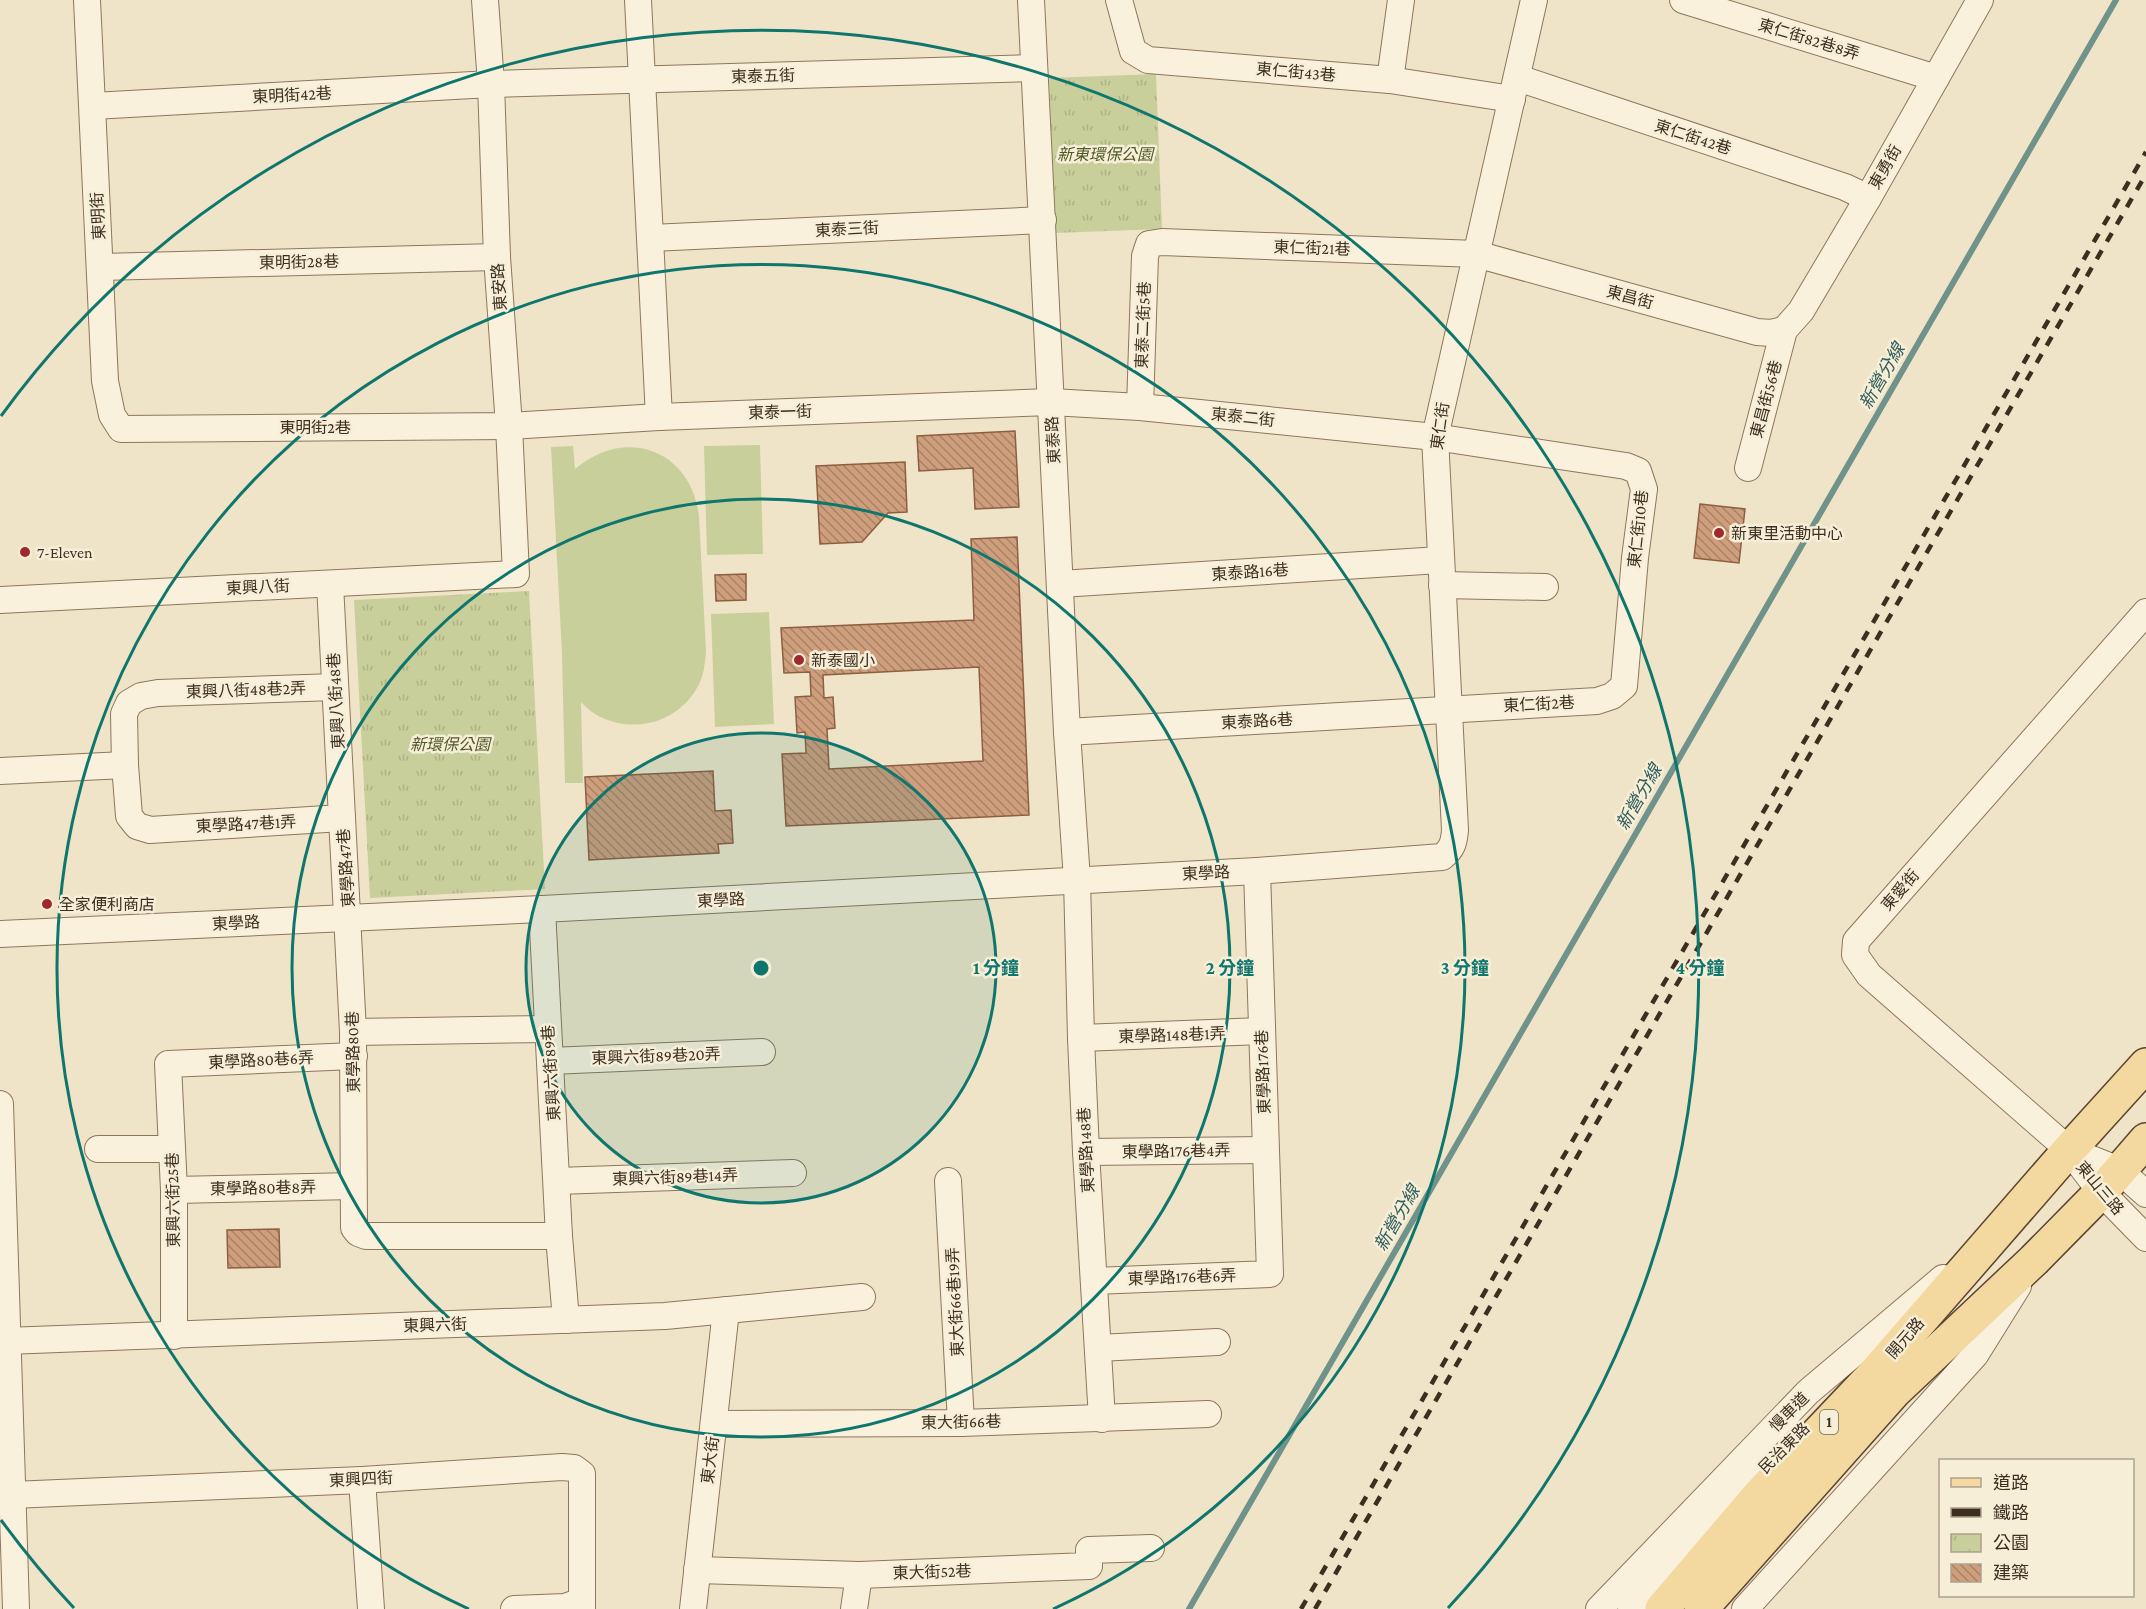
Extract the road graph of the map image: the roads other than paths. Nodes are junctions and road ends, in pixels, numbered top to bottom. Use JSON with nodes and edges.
{"nodes":[{"id":1,"x":87,"y":0,"type":"edge"},
{"id":2,"x":485,"y":0,"type":"edge"},
{"id":3,"x":638,"y":0,"type":"edge"},
{"id":4,"x":1031,"y":0,"type":"edge"},
{"id":5,"x":1119,"y":0,"type":"edge"},
{"id":6,"x":1401,"y":0,"type":"edge"},
{"id":7,"x":1534,"y":0,"type":"edge"},
{"id":8,"x":1683,"y":0,"type":"edge"},
{"id":9,"x":1980,"y":0,"type":"edge"},
{"id":10,"x":1034,"y":68,"type":"junction"},
{"id":11,"x":1936,"y":78,"type":"junction"},
{"id":12,"x":643,"y":80,"type":"junction"},
{"id":13,"x":1390,"y":80,"type":"junction"},
{"id":14,"x":491,"y":84,"type":"junction"},
{"id":15,"x":1515,"y":89,"type":"junction"},
{"id":16,"x":93,"y":106,"type":"junction"},
{"id":17,"x":1868,"y":198,"type":"junction"},
{"id":18,"x":1042,"y":220,"type":"junction"},
{"id":19,"x":651,"y":238,"type":"junction"},
{"id":20,"x":1149,"y":244,"type":"joint"},
{"id":21,"x":1476,"y":254,"type":"junction"},
{"id":22,"x":497,"y":257,"type":"junction"},
{"id":23,"x":101,"y":267,"type":"junction"},
{"id":24,"x":1784,"y":330,"type":"junction"},
{"id":25,"x":1051,"y":402,"type":"junction"},
{"id":26,"x":1140,"y":407,"type":"junction"},
{"id":27,"x":659,"y":417,"type":"junction"},
{"id":28,"x":509,"y":426,"type":"junction"},
{"id":29,"x":121,"y":429,"type":"joint"},
{"id":30,"x":1435,"y":437,"type":"junction"},
{"id":31,"x":1748,"y":468,"type":"dead end"},
{"id":32,"x":1441,"y":572,"type":"junction"},
{"id":33,"x":516,"y":574,"type":"joint"},
{"id":34,"x":330,"y":584,"type":"junction"},
{"id":35,"x":1060,"y":584,"type":"junction"},
{"id":36,"x":1545,"y":586,"type":"dead end"},
{"id":37,"x":0,"y":600,"type":"edge"},
{"id":38,"x":2146,"y":612,"type":"edge"},
{"id":39,"x":1624,"y":686,"type":"joint"},
{"id":40,"x":335,"y":687,"type":"junction"},
{"id":41,"x":1449,"y":710,"type":"junction"},
{"id":42,"x":1066,"y":732,"type":"junction"},
{"id":43,"x":125,"y":765,"type":"junction"},
{"id":44,"x":0,"y":771,"type":"edge"},
{"id":45,"x":342,"y":818,"type":"junction"},
{"id":46,"x":1442,"y":857,"type":"joint"},
{"id":47,"x":1257,"y":871,"type":"junction"},
{"id":48,"x":1077,"y":880,"type":"junction"},
{"id":49,"x":542,"y":909,"type":"junction"},
{"id":50,"x":349,"y":918,"type":"junction"},
{"id":51,"x":0,"y":934,"type":"edge"},
{"id":52,"x":548,"y":1029,"type":"junction"},
{"id":53,"x":1262,"y":1031,"type":"junction"},
{"id":54,"x":1081,"y":1038,"type":"junction"},
{"id":55,"x":353,"y":1044,"type":"junction"},
{"id":56,"x":762,"y":1052,"type":"dead end"},
{"id":57,"x":550,"y":1061,"type":"junction"},
{"id":58,"x":168,"y":1064,"type":"joint"},
{"id":59,"x":2146,"y":1065,"type":"edge"},
{"id":60,"x":0,"y":1104,"type":"edge"},
{"id":61,"x":2146,"y":1140,"type":"edge"},
{"id":62,"x":98,"y":1149,"type":"dead end"},
{"id":63,"x":172,"y":1149,"type":"junction"},
{"id":64,"x":1265,"y":1150,"type":"junction"},
{"id":65,"x":2069,"y":1150,"type":"junction"},
{"id":66,"x":1086,"y":1152,"type":"junction"},
{"id":67,"x":793,"y":1173,"type":"dead end"},
{"id":68,"x":557,"y":1181,"type":"junction"},
{"id":69,"x":948,"y":1181,"type":"dead end"},
{"id":70,"x":2110,"y":1181,"type":"junction"},
{"id":71,"x":353,"y":1186,"type":"junction"},
{"id":72,"x":174,"y":1190,"type":"junction"},
{"id":73,"x":2146,"y":1194,"type":"edge"},
{"id":74,"x":1,"y":1211,"type":"edge"},
{"id":75,"x":1995,"y":1233,"type":"junction"},
{"id":76,"x":559,"y":1236,"type":"junction"},
{"id":77,"x":2146,"y":1238,"type":"edge"},
{"id":78,"x":2034,"y":1260,"type":"junction"},
{"id":79,"x":1270,"y":1274,"type":"joint"},
{"id":80,"x":1094,"y":1281,"type":"junction"},
{"id":81,"x":862,"y":1297,"type":"dead end"},
{"id":82,"x":726,"y":1310,"type":"junction"},
{"id":83,"x":566,"y":1320,"type":"junction"},
{"id":84,"x":174,"y":1336,"type":"junction"},
{"id":85,"x":6,"y":1341,"type":"junction"},
{"id":86,"x":1217,"y":1342,"type":"dead end"},
{"id":87,"x":1098,"y":1348,"type":"junction"},
{"id":88,"x":1208,"y":1414,"type":"dead end"},
{"id":89,"x":1102,"y":1419,"type":"junction"},
{"id":90,"x":962,"y":1423,"type":"junction"},
{"id":91,"x":714,"y":1424,"type":"junction"},
{"id":92,"x":362,"y":1480,"type":"junction"},
{"id":93,"x":12,"y":1495,"type":"junction"},
{"id":94,"x":1150,"y":1548,"type":"dead end"},
{"id":95,"x":697,"y":1570,"type":"junction"},
{"id":96,"x":859,"y":1575,"type":"junction"},
{"id":97,"x":1656,"y":1599,"type":"edge"},
{"id":98,"x":582,"y":1605,"type":"edge"},
{"id":99,"x":16,"y":1609,"type":"edge"},
{"id":100,"x":371,"y":1609,"type":"edge"},
{"id":101,"x":514,"y":1609,"type":"edge"},
{"id":102,"x":693,"y":1609,"type":"edge"},
{"id":103,"x":854,"y":1609,"type":"edge"},
{"id":104,"x":1599,"y":1609,"type":"edge"},
{"id":105,"x":1630,"y":1609,"type":"edge"},
{"id":106,"x":1701,"y":1609,"type":"edge"},
{"id":107,"x":1712,"y":1609,"type":"edge"},
{"id":108,"x":1745,"y":1609,"type":"edge"}],
"edges":[{"from":1,"to":16,"type":"street","name":"東明街"},
{"from":2,"to":14,"type":"street","name":"東安路"},
{"from":3,"to":12,"type":"street"},
{"from":4,"to":10,"type":"street","name":"東泰路"},
{"from":5,"to":13,"type":"street","name":"東仁街43巷"},
{"from":6,"to":13,"type":"street"},
{"from":7,"to":15,"type":"street","name":"東仁街"},
{"from":8,"to":11,"type":"street","name":"東仁街82巷8弄"},
{"from":9,"to":11,"type":"street","name":"東勇街"},
{"from":10,"to":12,"type":"street","name":"東泰五街"},
{"from":10,"to":18,"type":"street","name":"東泰路"},
{"from":11,"to":17,"type":"street","name":"東勇街"},
{"from":12,"to":14,"type":"street","name":"東泰五街"},
{"from":12,"to":19,"type":"street"},
{"from":13,"to":15,"type":"street","name":"東仁街43巷"},
{"from":14,"to":16,"type":"street","name":"東明街42巷"},
{"from":14,"to":22,"type":"street","name":"東安路"},
{"from":15,"to":17,"type":"street","name":"東仁街42巷"},
{"from":15,"to":21,"type":"street","name":"東仁街"},
{"from":16,"to":23,"type":"street","name":"東明街"},
{"from":17,"to":24,"type":"street","name":"東勇街"},
{"from":18,"to":19,"type":"street","name":"東泰三街"},
{"from":18,"to":25,"type":"street","name":"東泰路"},
{"from":19,"to":27,"type":"street"},
{"from":20,"to":21,"type":"street","name":"東仁街21巷"},
{"from":20,"to":26,"type":"street","name":"東泰二街5巷"},
{"from":21,"to":24,"type":"street","name":"東昌街"},
{"from":21,"to":30,"type":"street","name":"東仁街"},
{"from":22,"to":23,"type":"street","name":"東明街28巷"},
{"from":22,"to":28,"type":"street","name":"東安路"},
{"from":23,"to":29,"type":"street","name":"東明街"},
{"from":24,"to":31,"type":"street","name":"東昌街56巷"},
{"from":25,"to":26,"type":"street","name":"東泰二街"},
{"from":25,"to":27,"type":"street","name":"東泰一街"},
{"from":25,"to":35,"type":"street","name":"東泰路"},
{"from":26,"to":30,"type":"street","name":"東泰二街"},
{"from":27,"to":28,"type":"street","name":"東泰一街"},
{"from":28,"to":29,"type":"street","name":"東明街2巷"},
{"from":28,"to":33,"type":"street","name":"東安路"},
{"from":30,"to":32,"type":"street","name":"東仁街"},
{"from":30,"to":39,"type":"street","name":"東仁街10巷"},
{"from":32,"to":35,"type":"street","name":"東泰路16巷"},
{"from":32,"to":36,"type":"street","name":"東泰路16巷"},
{"from":32,"to":41,"type":"street","name":"東仁街"},
{"from":33,"to":34,"type":"street","name":"東興八街"},
{"from":34,"to":37,"type":"street","name":"東興八街"},
{"from":34,"to":40,"type":"street","name":"東興八街48巷"},
{"from":35,"to":42,"type":"street","name":"東泰路"},
{"from":38,"to":65,"type":"street","name":"東愛街"},
{"from":39,"to":41,"type":"street","name":"東仁街2巷"},
{"from":40,"to":43,"type":"street","name":"東興八街48巷2弄"},
{"from":40,"to":45,"type":"street","name":"東興八街48巷"},
{"from":41,"to":42,"type":"street","name":"東泰路6巷"},
{"from":41,"to":46,"type":"street","name":"東仁街"},
{"from":42,"to":48,"type":"street","name":"東泰路"},
{"from":43,"to":44,"type":"street"},
{"from":43,"to":45,"type":"street","name":"東學路47巷1弄"},
{"from":45,"to":50,"type":"street","name":"東學路47巷"},
{"from":46,"to":47,"type":"street","name":"東學路"},
{"from":47,"to":48,"type":"street","name":"東學路"},
{"from":47,"to":53,"type":"street","name":"東學路176巷"},
{"from":48,"to":49,"type":"street","name":"東學路"},
{"from":48,"to":54,"type":"street","name":"東學路148巷"},
{"from":49,"to":50,"type":"street","name":"東學路"},
{"from":49,"to":52,"type":"street","name":"東興六街89巷"},
{"from":50,"to":51,"type":"street","name":"東學路"},
{"from":50,"to":55,"type":"street","name":"東學路80巷"},
{"from":52,"to":55,"type":"street","name":"東學路80巷6弄"},
{"from":52,"to":57,"type":"street","name":"東興六街89巷"},
{"from":53,"to":54,"type":"street","name":"東學路148巷1弄"},
{"from":53,"to":64,"type":"street","name":"東學路176巷"},
{"from":54,"to":66,"type":"street","name":"東學路148巷"},
{"from":55,"to":58,"type":"street","name":"東學路80巷6弄"},
{"from":55,"to":71,"type":"street","name":"東學路80巷"},
{"from":56,"to":57,"type":"street","name":"東興六街89巷20弄"},
{"from":57,"to":68,"type":"street","name":"東興六街89巷"},
{"from":58,"to":63,"type":"street","name":"東興六街25巷"},
{"from":59,"to":65,"type":"main road","name":"開元路","number":"1"},
{"from":60,"to":74,"type":"street"},
{"from":61,"to":70,"type":"main road","name":"開元路","number":"1"},
{"from":62,"to":63,"type":"street"},
{"from":63,"to":72,"type":"street","name":"東興六街25巷"},
{"from":64,"to":66,"type":"street","name":"東學路176巷4弄"},
{"from":64,"to":79,"type":"street","name":"東學路176巷"},
{"from":65,"to":70,"type":"street","name":"東山三路"},
{"from":65,"to":75,"type":"main road","name":"開元路","number":"1"},
{"from":66,"to":80,"type":"street","name":"東學路148巷"},
{"from":67,"to":68,"type":"street","name":"東興六街89巷14弄"},
{"from":68,"to":76,"type":"street","name":"東興六街89巷"},
{"from":69,"to":90,"type":"street","name":"東大街66巷19弄"},
{"from":70,"to":73,"type":"street","name":"東山三路"},
{"from":70,"to":77,"type":"street","name":"東山三路"},
{"from":70,"to":78,"type":"main road","name":"開元路","number":"1"},
{"from":71,"to":72,"type":"street","name":"東學路80巷8弄"},
{"from":71,"to":76,"type":"street"},
{"from":72,"to":84,"type":"street","name":"東興六街25巷"},
{"from":74,"to":85,"type":"street"},
{"from":75,"to":97,"type":"main road","name":"開元路","number":"1"},
{"from":75,"to":104,"type":"street","name":"慢車道"},
{"from":76,"to":83,"type":"street","name":"東興六街89巷"},
{"from":78,"to":106,"type":"main road","name":"開元路","number":"1"},
{"from":78,"to":107,"type":"street","name":"開元路"},
{"from":78,"to":108,"type":"street"},
{"from":79,"to":80,"type":"street","name":"東學路176巷6弄"},
{"from":80,"to":87,"type":"street","name":"東學路148巷"},
{"from":81,"to":82,"type":"street","name":"東興六街"},
{"from":82,"to":83,"type":"street","name":"東興六街"},
{"from":82,"to":91,"type":"street","name":"東大街"},
{"from":83,"to":84,"type":"street","name":"東興六街"},
{"from":84,"to":85,"type":"street","name":"東興六街"},
{"from":85,"to":93,"type":"street"},
{"from":86,"to":87,"type":"street"},
{"from":87,"to":89,"type":"street","name":"東學路148巷"},
{"from":88,"to":89,"type":"street","name":"東大街66巷"},
{"from":89,"to":90,"type":"street","name":"東大街66巷"},
{"from":90,"to":91,"type":"street","name":"東大街66巷"},
{"from":91,"to":95,"type":"street","name":"東大街"},
{"from":92,"to":93,"type":"street","name":"東興四街"},
{"from":92,"to":98,"type":"street","name":"東興四街"},
{"from":92,"to":100,"type":"street"},
{"from":93,"to":99,"type":"street"},
{"from":94,"to":96,"type":"street","name":"東大街52巷"},
{"from":95,"to":96,"type":"street","name":"東大街52巷"},
{"from":95,"to":102,"type":"street","name":"東大街"},
{"from":96,"to":103,"type":"street"},
{"from":97,"to":105,"type":"street"},
{"from":98,"to":101,"type":"street"}]}
